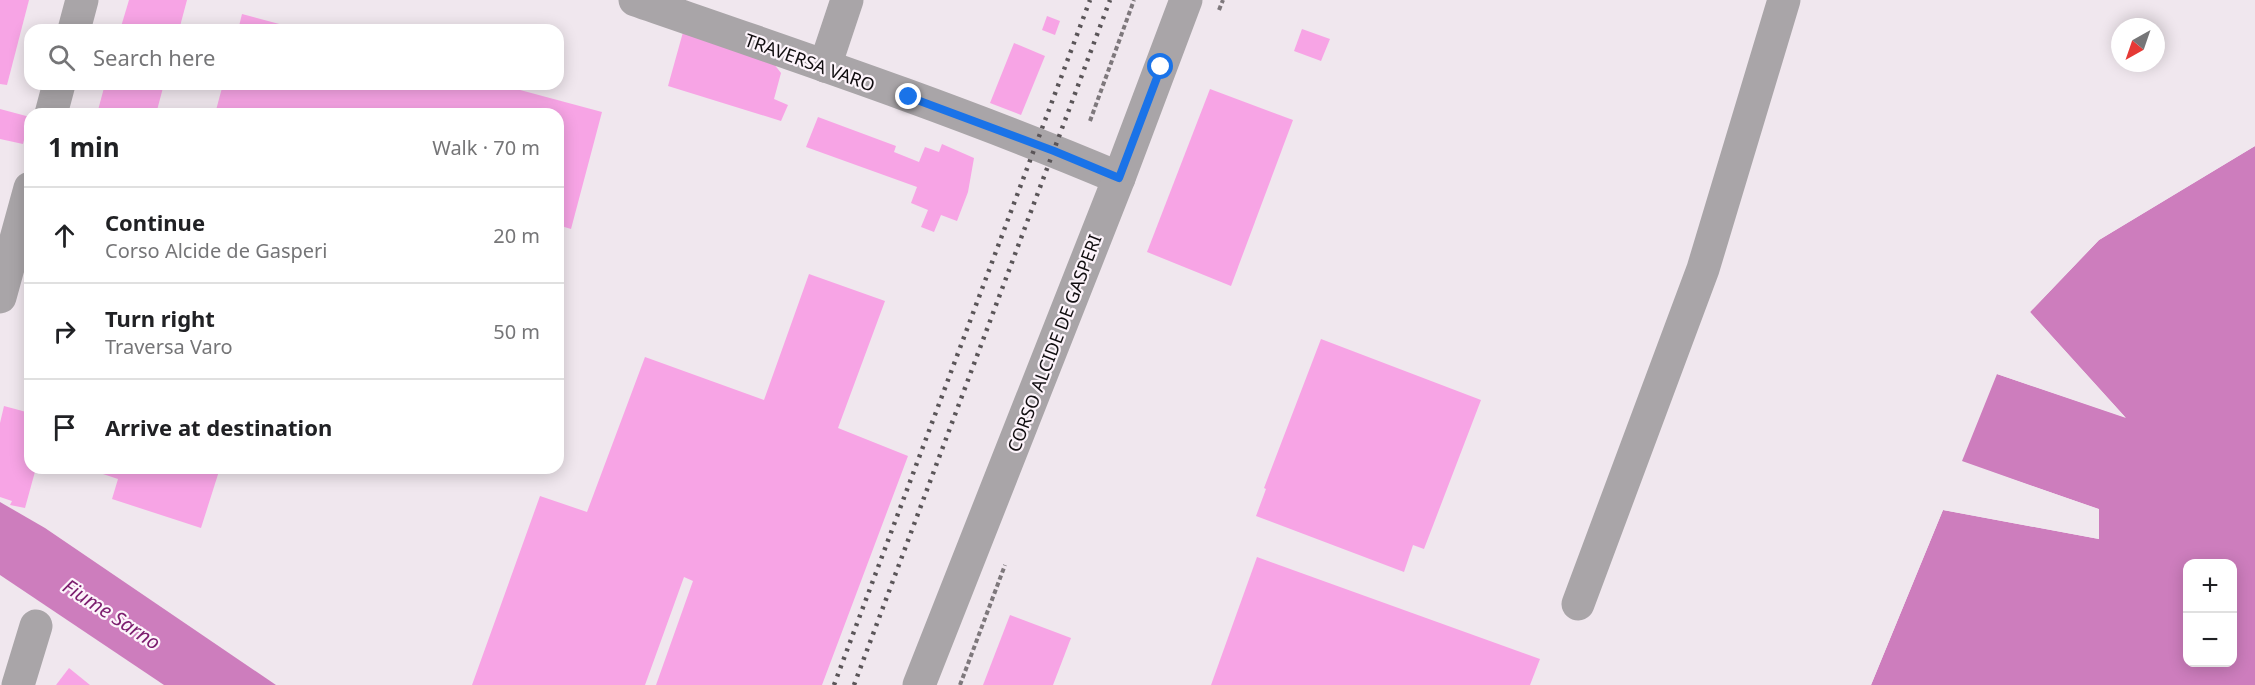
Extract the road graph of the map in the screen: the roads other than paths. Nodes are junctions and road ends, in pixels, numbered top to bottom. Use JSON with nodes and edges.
{"nodes":[{"id":1,"x":82,"y":0,"type":"edge"},
{"id":2,"x":635,"y":0,"type":"edge"},
{"id":3,"x":847,"y":0,"type":"edge"},
{"id":4,"x":1186,"y":0,"type":"edge"},
{"id":5,"x":1784,"y":0,"type":"edge"},
{"id":6,"x":76,"y":24,"type":"edge"},
{"id":7,"x":825,"y":66,"type":"junction"},
{"id":8,"x":57,"y":90,"type":"edge"},
{"id":9,"x":53,"y":108,"type":"edge"},
{"id":10,"x":1119,"y":178,"type":"junction"},
{"id":11,"x":24,"y":211,"type":"edge"},
{"id":12,"x":0,"y":297,"type":"edge"},
{"id":13,"x":1578,"y":604,"type":"dead end"},
{"id":14,"x":36,"y":626,"type":"dead end"},
{"id":15,"x":18,"y":685,"type":"edge"},
{"id":16,"x":919,"y":685,"type":"edge"}],
"edges":[{"from":1,"to":6,"type":"street"},
{"from":2,"to":7,"type":"street","name":"TRAVERSA VARO"},
{"from":3,"to":7,"type":"street"},
{"from":4,"to":10,"type":"street","name":"CORSO ALCIDE DE GASPERI"},
{"from":5,"to":13,"type":"street"},
{"from":7,"to":10,"type":"street","name":"TRAVERSA VARO"},
{"from":8,"to":9,"type":"street"},
{"from":10,"to":16,"type":"street","name":"CORSO ALCIDE DE GASPERI"},
{"from":11,"to":12,"type":"street"},
{"from":14,"to":15,"type":"street"}]}
